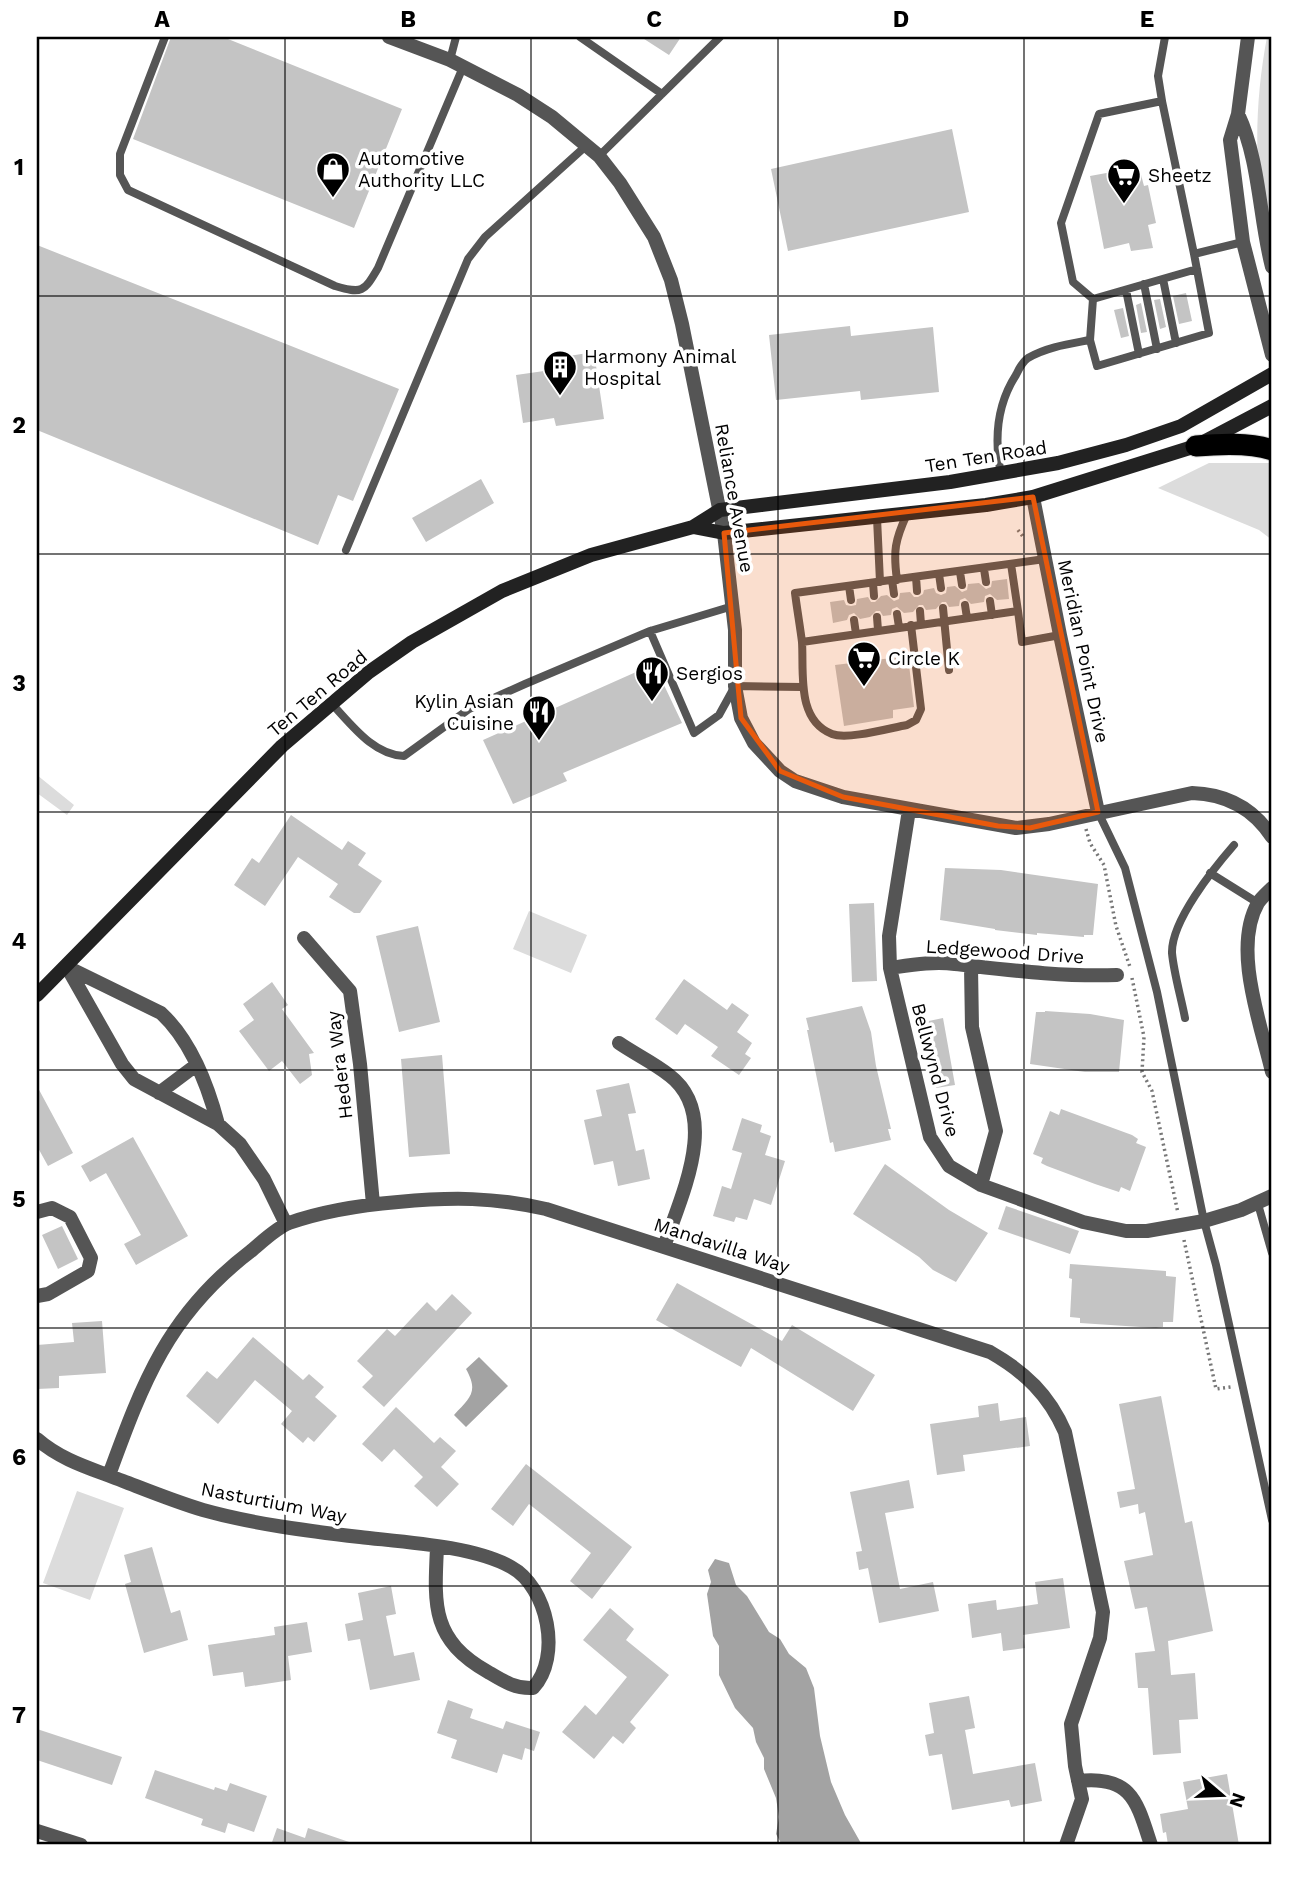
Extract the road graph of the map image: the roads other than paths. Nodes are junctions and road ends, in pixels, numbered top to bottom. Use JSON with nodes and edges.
{"nodes":[{"id":1,"x":165,"y":37,"type":"edge"},
{"id":2,"x":456,"y":37,"type":"edge"},
{"id":3,"x":580,"y":37,"type":"edge"},
{"id":4,"x":720,"y":37,"type":"edge"},
{"id":5,"x":1165,"y":37,"type":"edge"},
{"id":6,"x":1248,"y":37,"type":"edge"},
{"id":7,"x":398,"y":38,"type":"edge"},
{"id":8,"x":457,"y":64,"type":"junction"},
{"id":9,"x":662,"y":93,"type":"junction"},
{"id":10,"x":1162,"y":101,"type":"junction"},
{"id":11,"x":1238,"y":114,"type":"junction"},
{"id":12,"x":587,"y":145,"type":"junction"},
{"id":13,"x":599,"y":156,"type":"junction"},
{"id":14,"x":1243,"y":242,"type":"junction"},
{"id":15,"x":1194,"y":254,"type":"junction"},
{"id":16,"x":1272,"y":267,"type":"edge"},
{"id":17,"x":1197,"y":269,"type":"junction"},
{"id":18,"x":1163,"y":279,"type":"junction"},
{"id":19,"x":1144,"y":285,"type":"junction"},
{"id":20,"x":1126,"y":290,"type":"junction"},
{"id":21,"x":1093,"y":299,"type":"junction"},
{"id":22,"x":1090,"y":340,"type":"junction"},
{"id":23,"x":1176,"y":343,"type":"junction"},
{"id":24,"x":1157,"y":349,"type":"junction"},
{"id":25,"x":1139,"y":354,"type":"junction"},
{"id":26,"x":1272,"y":355,"type":"edge"},
{"id":27,"x":1272,"y":374,"type":"edge"},
{"id":28,"x":1272,"y":406,"type":"edge"},
{"id":29,"x":1196,"y":446,"type":"junction"},
{"id":30,"x":1272,"y":450,"type":"edge"},
{"id":31,"x":1001,"y":474,"type":"junction"},
{"id":32,"x":1033,"y":497,"type":"junction"},
{"id":33,"x":720,"y":510,"type":"junction"},
{"id":34,"x":907,"y":514,"type":"junction"},
{"id":35,"x":877,"y":518,"type":"junction"},
{"id":36,"x":693,"y":527,"type":"junction"},
{"id":37,"x":724,"y":533,"type":"junction"},
{"id":38,"x":346,"y":550,"type":"dead end"},
{"id":39,"x":1045,"y":559,"type":"junction"},
{"id":40,"x":1011,"y":564,"type":"junction"},
{"id":41,"x":984,"y":569,"type":"junction"},
{"id":42,"x":960,"y":572,"type":"junction"},
{"id":43,"x":939,"y":574,"type":"junction"},
{"id":44,"x":916,"y":578,"type":"junction"},
{"id":45,"x":895,"y":580,"type":"junction"},
{"id":46,"x":876,"y":582,"type":"junction"},
{"id":47,"x":986,"y":582,"type":"dead end"},
{"id":48,"x":962,"y":585,"type":"dead end"},
{"id":49,"x":849,"y":586,"type":"junction"},
{"id":50,"x":940,"y":588,"type":"dead end"},
{"id":51,"x":917,"y":591,"type":"dead end"},
{"id":52,"x":894,"y":594,"type":"dead end"},
{"id":53,"x":874,"y":596,"type":"dead end"},
{"id":54,"x":851,"y":600,"type":"dead end"},
{"id":55,"x":990,"y":601,"type":"dead end"},
{"id":56,"x":965,"y":605,"type":"dead end"},
{"id":57,"x":733,"y":606,"type":"junction"},
{"id":58,"x":943,"y":608,"type":"dead end"},
{"id":59,"x":920,"y":611,"type":"dead end"},
{"id":60,"x":1018,"y":611,"type":"junction"},
{"id":61,"x":897,"y":614,"type":"dead end"},
{"id":62,"x":992,"y":615,"type":"junction"},
{"id":63,"x":877,"y":617,"type":"dead end"},
{"id":64,"x":967,"y":618,"type":"junction"},
{"id":65,"x":854,"y":620,"type":"dead end"},
{"id":66,"x":944,"y":621,"type":"junction"},
{"id":67,"x":921,"y":624,"type":"junction"},
{"id":68,"x":911,"y":625,"type":"junction"},
{"id":69,"x":898,"y":627,"type":"junction"},
{"id":70,"x":878,"y":630,"type":"junction"},
{"id":71,"x":650,"y":631,"type":"junction"},
{"id":72,"x":856,"y":634,"type":"junction"},
{"id":73,"x":1059,"y":635,"type":"junction"},
{"id":74,"x":802,"y":642,"type":"junction"},
{"id":75,"x":949,"y":670,"type":"dead end"},
{"id":76,"x":735,"y":686,"type":"junction"},
{"id":77,"x":802,"y":687,"type":"junction"},
{"id":78,"x":331,"y":703,"type":"junction"},
{"id":79,"x":909,"y":810,"type":"junction"},
{"id":80,"x":1098,"y":812,"type":"junction"},
{"id":81,"x":1272,"y":837,"type":"edge"},
{"id":82,"x":1234,"y":845,"type":"dead end"},
{"id":83,"x":1210,"y":873,"type":"junction"},
{"id":84,"x":1272,"y":888,"type":"edge"},
{"id":85,"x":1258,"y":903,"type":"junction"},
{"id":86,"x":304,"y":938,"type":"dead end"},
{"id":87,"x":67,"y":967,"type":"junction"},
{"id":88,"x":971,"y":967,"type":"junction"},
{"id":89,"x":890,"y":968,"type":"junction"},
{"id":90,"x":1117,"y":975,"type":"dead end"},
{"id":91,"x":37,"y":995,"type":"edge"},
{"id":92,"x":1185,"y":1018,"type":"dead end"},
{"id":93,"x":619,"y":1043,"type":"dead end"},
{"id":94,"x":195,"y":1066,"type":"junction"},
{"id":95,"x":1272,"y":1072,"type":"edge"},
{"id":96,"x":159,"y":1093,"type":"junction"},
{"id":97,"x":218,"y":1124,"type":"junction"},
{"id":98,"x":981,"y":1185,"type":"junction"},
{"id":99,"x":1272,"y":1196,"type":"edge"},
{"id":100,"x":373,"y":1204,"type":"junction"},
{"id":101,"x":1258,"y":1204,"type":"junction"},
{"id":102,"x":37,"y":1212,"type":"edge"},
{"id":103,"x":1204,"y":1220,"type":"junction"},
{"id":104,"x":286,"y":1224,"type":"junction"},
{"id":105,"x":664,"y":1247,"type":"junction"},
{"id":106,"x":1272,"y":1253,"type":"edge"},
{"id":107,"x":37,"y":1296,"type":"edge"},
{"id":108,"x":37,"y":1440,"type":"edge"},
{"id":109,"x":109,"y":1475,"type":"junction"},
{"id":110,"x":1272,"y":1520,"type":"edge"},
{"id":111,"x":437,"y":1548,"type":"junction"},
{"id":112,"x":1078,"y":1781,"type":"junction"},
{"id":113,"x":37,"y":1831,"type":"edge"},
{"id":114,"x":81,"y":1845,"type":"edge"},
{"id":115,"x":1066,"y":1845,"type":"edge"},
{"id":116,"x":1151,"y":1845,"type":"edge"}],
"edges":[{"from":1,"to":8,"type":"lane"},
{"from":2,"to":8,"type":"lane"},
{"from":3,"to":9,"type":"lane"},
{"from":4,"to":9,"type":"lane"},
{"from":5,"to":10,"type":"lane"},
{"from":6,"to":11,"type":"street"},
{"from":7,"to":8,"type":"street","name":"Reliance Avenue"},
{"from":8,"to":12,"type":"street","name":"Reliance Avenue"},
{"from":9,"to":13,"type":"lane"},
{"from":10,"to":15,"type":"lane"},
{"from":10,"to":21,"type":"lane"},
{"from":11,"to":14,"type":"street"},
{"from":11,"to":16,"type":"street"},
{"from":12,"to":13,"type":"street","name":"Reliance Avenue"},
{"from":12,"to":38,"type":"lane"},
{"from":13,"to":33,"type":"street","name":"Reliance Avenue"},
{"from":14,"to":15,"type":"lane"},
{"from":14,"to":26,"type":"street"},
{"from":15,"to":17,"type":"lane"},
{"from":17,"to":18,"type":"lane"},
{"from":17,"to":23,"type":"lane"},
{"from":18,"to":19,"type":"lane"},
{"from":18,"to":23,"type":"lane"},
{"from":19,"to":20,"type":"lane"},
{"from":19,"to":24,"type":"lane"},
{"from":20,"to":21,"type":"lane"},
{"from":20,"to":25,"type":"lane"},
{"from":21,"to":22,"type":"lane"},
{"from":22,"to":25,"type":"lane"},
{"from":22,"to":31,"type":"lane"},
{"from":23,"to":24,"type":"lane"},
{"from":24,"to":25,"type":"lane"},
{"from":27,"to":31,"type":"main road","name":"Ten Ten Road"},
{"from":28,"to":29,"type":"main road","name":"Ten Ten Road"},
{"from":29,"to":30,"type":"highway"},
{"from":29,"to":32,"type":"main road","name":"Ten Ten Road"},
{"from":31,"to":33,"type":"main road","name":"Ten Ten Road"},
{"from":32,"to":34,"type":"main road","name":"Ten Ten Road"},
{"from":32,"to":39,"type":"street","name":"Meridian Point Drive"},
{"from":33,"to":36,"type":"main road","name":"Ten Ten Road"},
{"from":33,"to":37,"type":"street","name":"Reliance Avenue"},
{"from":34,"to":35,"type":"main road","name":"Ten Ten Road"},
{"from":34,"to":45,"type":"lane"},
{"from":35,"to":37,"type":"main road","name":"Ten Ten Road"},
{"from":35,"to":46,"type":"lane"},
{"from":36,"to":37,"type":"main road","name":"Ten Ten Road"},
{"from":36,"to":78,"type":"main road","name":"Ten Ten Road"},
{"from":37,"to":57,"type":"street","name":"Reliance Avenue"},
{"from":39,"to":40,"type":"lane"},
{"from":39,"to":73,"type":"street","name":"Meridian Point Drive"},
{"from":40,"to":41,"type":"lane"},
{"from":40,"to":60,"type":"lane"},
{"from":41,"to":42,"type":"lane"},
{"from":41,"to":47,"type":"lane"},
{"from":42,"to":43,"type":"lane"},
{"from":42,"to":48,"type":"lane"},
{"from":43,"to":44,"type":"lane"},
{"from":43,"to":50,"type":"lane"},
{"from":44,"to":45,"type":"lane"},
{"from":44,"to":51,"type":"lane"},
{"from":45,"to":46,"type":"lane"},
{"from":45,"to":52,"type":"lane"},
{"from":46,"to":49,"type":"lane"},
{"from":46,"to":53,"type":"lane"},
{"from":49,"to":54,"type":"lane"},
{"from":49,"to":74,"type":"lane"},
{"from":55,"to":62,"type":"lane"},
{"from":56,"to":64,"type":"lane"},
{"from":57,"to":71,"type":"lane"},
{"from":57,"to":76,"type":"street","name":"Reliance Avenue"},
{"from":58,"to":66,"type":"lane"},
{"from":59,"to":67,"type":"lane"},
{"from":60,"to":62,"type":"lane"},
{"from":60,"to":73,"type":"lane"},
{"from":61,"to":69,"type":"lane"},
{"from":62,"to":64,"type":"lane"},
{"from":63,"to":70,"type":"lane"},
{"from":64,"to":66,"type":"lane"},
{"from":65,"to":72,"type":"lane"},
{"from":66,"to":67,"type":"lane"},
{"from":66,"to":75,"type":"lane"},
{"from":67,"to":68,"type":"lane"},
{"from":68,"to":69,"type":"lane"},
{"from":68,"to":77,"type":"lane"},
{"from":69,"to":70,"type":"lane"},
{"from":70,"to":72,"type":"lane"},
{"from":71,"to":76,"type":"lane"},
{"from":71,"to":78,"type":"lane"},
{"from":72,"to":74,"type":"lane"},
{"from":73,"to":80,"type":"street","name":"Meridian Point Drive"},
{"from":74,"to":77,"type":"lane"},
{"from":76,"to":77,"type":"lane"},
{"from":76,"to":79,"type":"street","name":"Reliance Avenue"},
{"from":78,"to":87,"type":"main road","name":"Ten Ten Road"},
{"from":79,"to":80,"type":"street","name":"Reliance Avenue"},
{"from":79,"to":89,"type":"street","name":"Bellwynd Drive"},
{"from":80,"to":81,"type":"street","name":"Reliance Avenue"},
{"from":80,"to":103,"type":"lane"},
{"from":82,"to":83,"type":"lane"},
{"from":83,"to":85,"type":"lane"},
{"from":83,"to":92,"type":"lane"},
{"from":84,"to":85,"type":"street"},
{"from":85,"to":95,"type":"street"},
{"from":86,"to":100,"type":"street","name":"Hedera Way"},
{"from":87,"to":91,"type":"main road","name":"Ten Ten Road"},
{"from":87,"to":94,"type":"street"},
{"from":87,"to":96,"type":"street"},
{"from":88,"to":89,"type":"street","name":"Ledgewood Drive"},
{"from":88,"to":90,"type":"street","name":"Ledgewood Drive"},
{"from":88,"to":98,"type":"street"},
{"from":89,"to":98,"type":"street","name":"Bellwynd Drive"},
{"from":93,"to":105,"type":"street"},
{"from":94,"to":96,"type":"street"},
{"from":94,"to":97,"type":"street"},
{"from":96,"to":97,"type":"street"},
{"from":97,"to":104,"type":"street"},
{"from":98,"to":103,"type":"street","name":"Bellwynd Drive"},
{"from":99,"to":101,"type":"street","name":"Bellwynd Drive"},
{"from":100,"to":104,"type":"street","name":"Mandavilla Way"},
{"from":100,"to":105,"type":"street","name":"Mandavilla Way"},
{"from":101,"to":103,"type":"street","name":"Bellwynd Drive"},
{"from":101,"to":106,"type":"lane"},
{"from":102,"to":107,"type":"street"},
{"from":103,"to":110,"type":"lane"},
{"from":104,"to":109,"type":"street","name":"Mandavilla Way"},
{"from":105,"to":112,"type":"street","name":"Mandavilla Way"},
{"from":108,"to":109,"type":"street","name":"Nasturtium Way"},
{"from":109,"to":111,"type":"street","name":"Nasturtium Way"},
{"from":111,"to":111,"type":"street","name":"Nasturtium Way"},
{"from":112,"to":115,"type":"street","name":"Mandavilla Way"},
{"from":112,"to":116,"type":"street"},
{"from":113,"to":114,"type":"street"}]}
